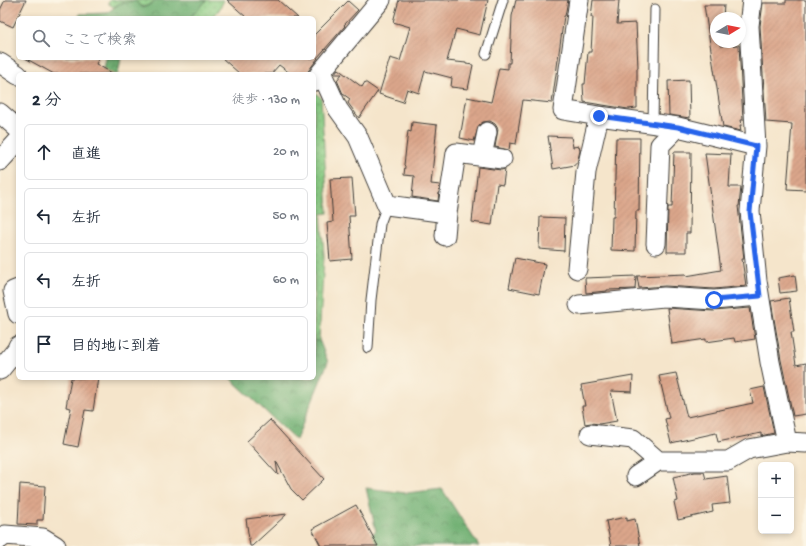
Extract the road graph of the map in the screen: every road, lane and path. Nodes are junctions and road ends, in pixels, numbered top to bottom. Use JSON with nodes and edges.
{"nodes":[{"id":1,"x":503,"y":0,"type":"edge"},
{"id":2,"x":579,"y":0,"type":"edge"},
{"id":3,"x":752,"y":0,"type":"edge"},
{"id":4,"x":373,"y":3,"type":"edge"},
{"id":5,"x":654,"y":9,"type":"dead end"},
{"id":6,"x":486,"y":54,"type":"dead end"},
{"id":7,"x":0,"y":63,"type":"edge"},
{"id":8,"x":16,"y":74,"type":"edge"},
{"id":9,"x":318,"y":77,"type":"edge"},
{"id":10,"x":0,"y":113,"type":"edge"},
{"id":11,"x":599,"y":116,"type":"junction"},
{"id":12,"x":653,"y":123,"type":"junction"},
{"id":13,"x":16,"y":127,"type":"edge"},
{"id":14,"x":678,"y":127,"type":"junction"},
{"id":15,"x":487,"y":132,"type":"dead end"},
{"id":16,"x":16,"y":143,"type":"edge"},
{"id":17,"x":756,"y":146,"type":"junction"},
{"id":18,"x":482,"y":156,"type":"junction"},
{"id":19,"x":502,"y":159,"type":"dead end"},
{"id":20,"x":0,"y":161,"type":"edge"},
{"id":21,"x":387,"y":205,"type":"junction"},
{"id":22,"x":447,"y":213,"type":"junction"},
{"id":23,"x":445,"y":236,"type":"dead end"},
{"id":24,"x":656,"y":244,"type":"dead end"},
{"id":25,"x":577,"y":269,"type":"dead end"},
{"id":26,"x":10,"y":291,"type":"edge"},
{"id":27,"x":760,"y":296,"type":"junction"},
{"id":28,"x":579,"y":305,"type":"dead end"},
{"id":29,"x":16,"y":308,"type":"edge"},
{"id":30,"x":368,"y":348,"type":"dead end"},
{"id":31,"x":16,"y":351,"type":"edge"},
{"id":32,"x":0,"y":370,"type":"edge"},
{"id":33,"x":590,"y":434,"type":"dead end"},
{"id":34,"x":787,"y":442,"type":"junction"},
{"id":35,"x":806,"y":443,"type":"edge"},
{"id":36,"x":658,"y":461,"type":"junction"},
{"id":37,"x":636,"y":476,"type":"dead end"},
{"id":38,"x":0,"y":539,"type":"edge"},
{"id":39,"x":56,"y":546,"type":"edge"}],
"edges":[{"from":1,"to":6,"type":"lane"},
{"from":2,"to":11,"type":"street"},
{"from":3,"to":17,"type":"street"},
{"from":4,"to":9,"type":"street"},
{"from":5,"to":12,"type":"lane"},
{"from":7,"to":8,"type":"street"},
{"from":9,"to":21,"type":"street"},
{"from":10,"to":13,"type":"street"},
{"from":11,"to":12,"type":"street"},
{"from":11,"to":25,"type":"street"},
{"from":12,"to":14,"type":"street"},
{"from":14,"to":17,"type":"street"},
{"from":14,"to":24,"type":"street"},
{"from":15,"to":18,"type":"street"},
{"from":16,"to":20,"type":"street"},
{"from":17,"to":27,"type":"street"},
{"from":18,"to":19,"type":"street"},
{"from":18,"to":22,"type":"street"},
{"from":21,"to":22,"type":"street"},
{"from":21,"to":30,"type":"lane"},
{"from":22,"to":23,"type":"street"},
{"from":26,"to":29,"type":"street"},
{"from":27,"to":28,"type":"street"},
{"from":27,"to":34,"type":"street"},
{"from":31,"to":32,"type":"street"},
{"from":33,"to":36,"type":"street"},
{"from":34,"to":35,"type":"street"},
{"from":34,"to":36,"type":"street"},
{"from":36,"to":37,"type":"street"},
{"from":38,"to":39,"type":"street"}]}
